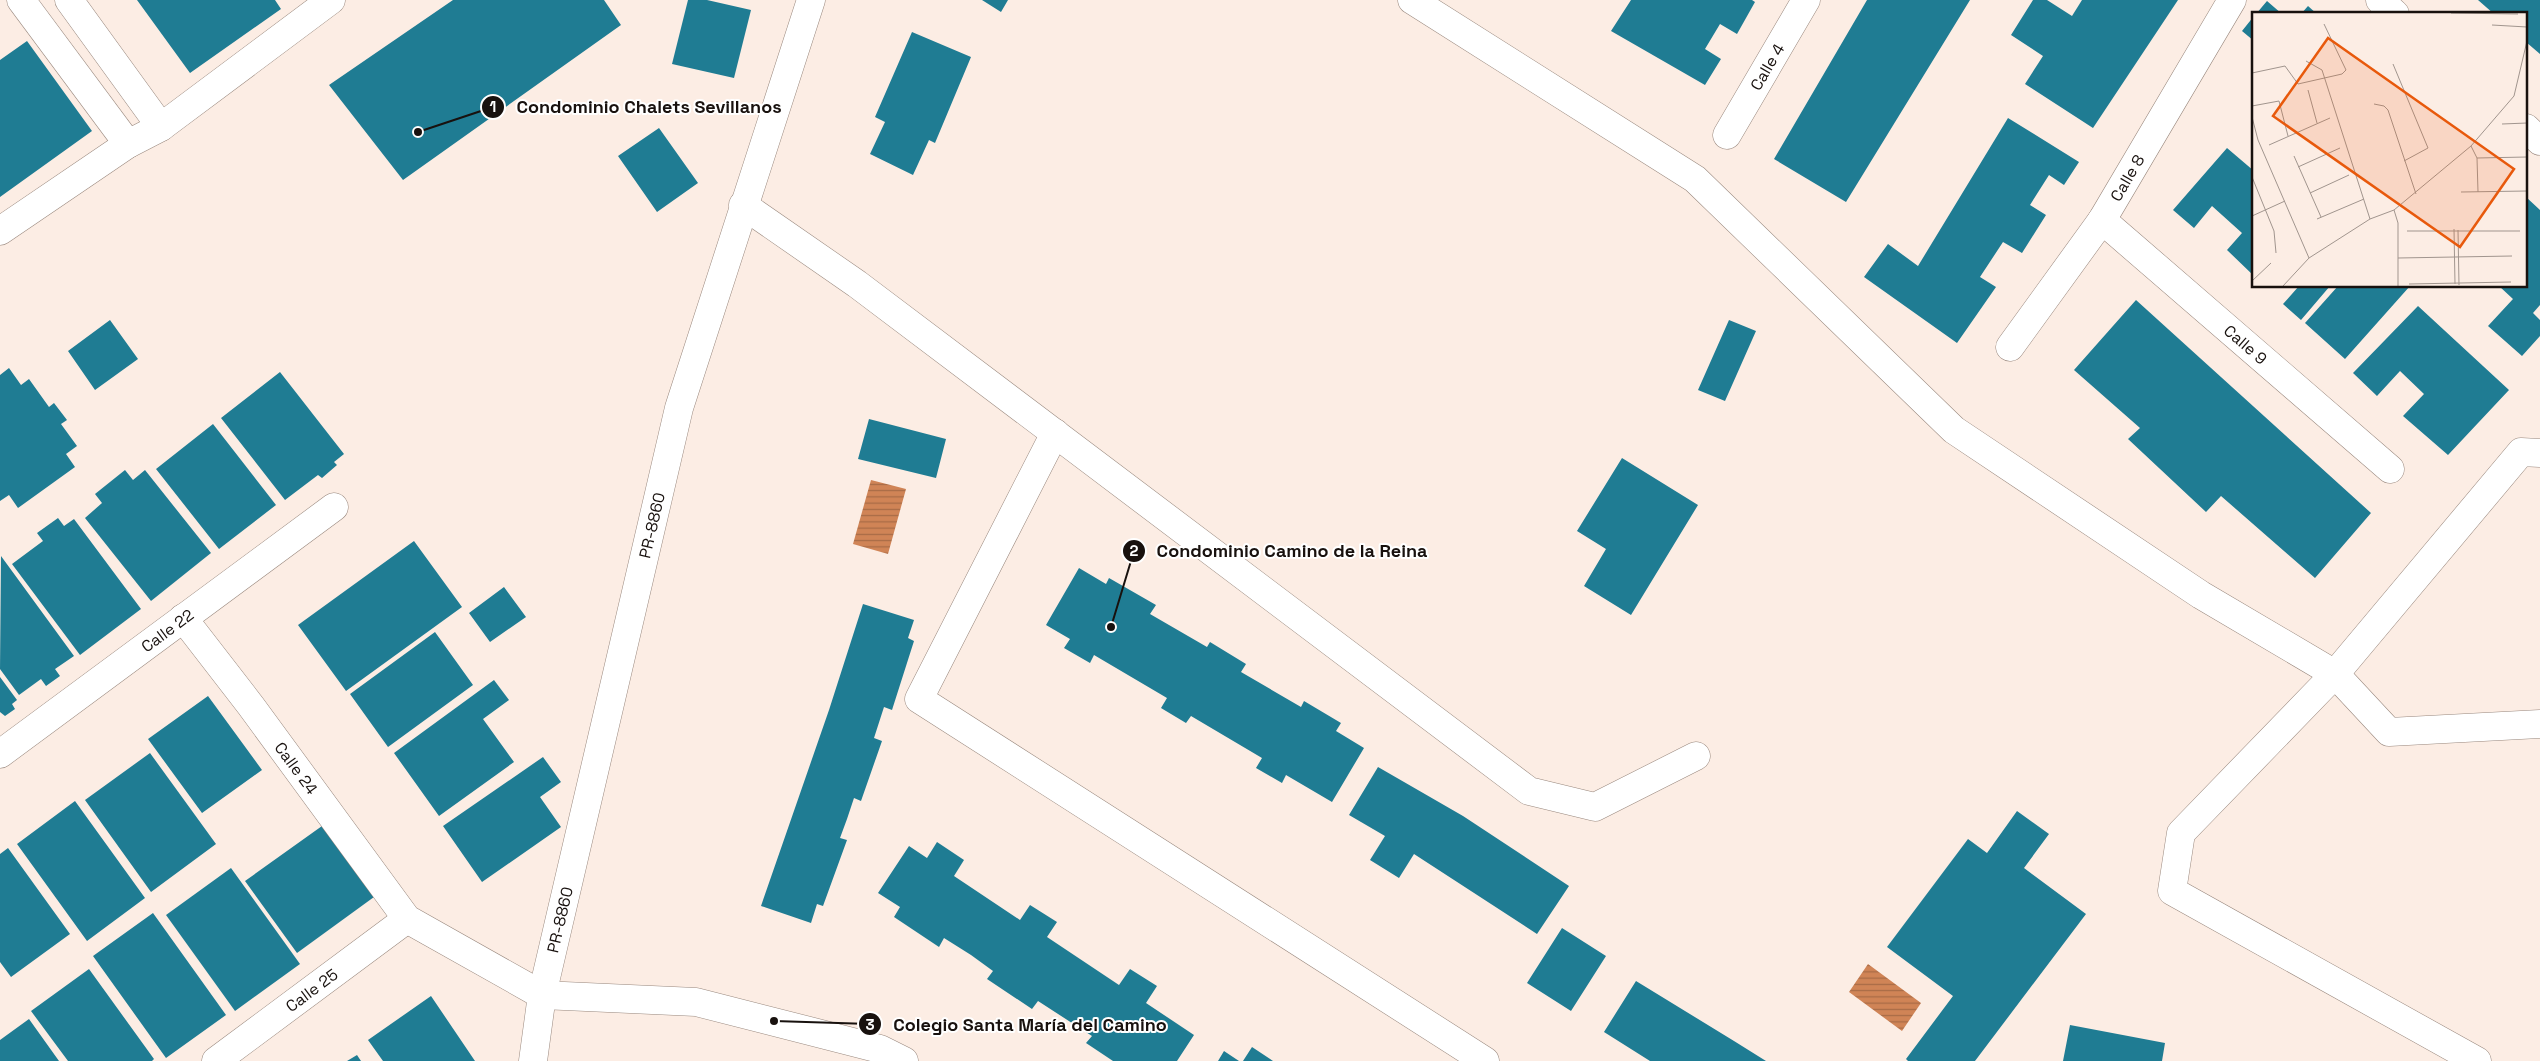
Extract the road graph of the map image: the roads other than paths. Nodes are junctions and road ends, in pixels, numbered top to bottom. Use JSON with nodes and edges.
{"nodes":[{"id":1,"x":21,"y":0,"type":"edge"},
{"id":2,"x":69,"y":0,"type":"edge"},
{"id":3,"x":330,"y":0,"type":"edge"},
{"id":4,"x":811,"y":0,"type":"edge"},
{"id":5,"x":1412,"y":0,"type":"edge"},
{"id":6,"x":1806,"y":0,"type":"edge"},
{"id":7,"x":2232,"y":0,"type":"edge"},
{"id":8,"x":2380,"y":0,"type":"edge"},
{"id":9,"x":2393,"y":12,"type":"edge"},
{"id":10,"x":160,"y":127,"type":"junction"},
{"id":11,"x":2528,"y":130,"type":"edge"},
{"id":12,"x":1727,"y":135,"type":"dead end"},
{"id":13,"x":2540,"y":140,"type":"edge"},
{"id":14,"x":128,"y":144,"type":"junction"},
{"id":15,"x":743,"y":205,"type":"junction"},
{"id":16,"x":2102,"y":220,"type":"junction"},
{"id":17,"x":0,"y":230,"type":"edge"},
{"id":18,"x":2010,"y":347,"type":"dead end"},
{"id":19,"x":1055,"y":433,"type":"junction"},
{"id":20,"x":2540,"y":453,"type":"edge"},
{"id":21,"x":2390,"y":468,"type":"dead end"},
{"id":22,"x":334,"y":507,"type":"dead end"},
{"id":23,"x":183,"y":618,"type":"junction"},
{"id":24,"x":2335,"y":674,"type":"junction"},
{"id":25,"x":2540,"y":724,"type":"edge"},
{"id":26,"x":0,"y":754,"type":"edge"},
{"id":27,"x":1696,"y":756,"type":"dead end"},
{"id":28,"x":407,"y":919,"type":"junction"},
{"id":29,"x":542,"y":996,"type":"junction"},
{"id":30,"x":216,"y":1061,"type":"edge"},
{"id":31,"x":533,"y":1061,"type":"edge"},
{"id":32,"x":904,"y":1061,"type":"edge"},
{"id":33,"x":1485,"y":1061,"type":"edge"},
{"id":34,"x":2477,"y":1061,"type":"edge"}],
"edges":[{"from":1,"to":14,"type":"street"},
{"from":2,"to":10,"type":"street"},
{"from":3,"to":10,"type":"street"},
{"from":4,"to":15,"type":"street","name":"PR-8860","number":"PR-8860"},
{"from":5,"to":24,"type":"street"},
{"from":6,"to":12,"type":"street","name":"Calle 4"},
{"from":7,"to":16,"type":"street","name":"Calle 8"},
{"from":8,"to":9,"type":"street"},
{"from":10,"to":14,"type":"street"},
{"from":11,"to":13,"type":"street"},
{"from":14,"to":17,"type":"street"},
{"from":15,"to":19,"type":"street"},
{"from":15,"to":29,"type":"street","name":"PR-8860","number":"PR-8860"},
{"from":16,"to":18,"type":"street","name":"Calle 8"},
{"from":16,"to":21,"type":"street","name":"Calle 9"},
{"from":19,"to":27,"type":"street"},
{"from":19,"to":33,"type":"street"},
{"from":20,"to":24,"type":"street"},
{"from":22,"to":23,"type":"street","name":"Calle 22"},
{"from":23,"to":26,"type":"street","name":"Calle 22"},
{"from":23,"to":28,"type":"street","name":"Calle 24"},
{"from":24,"to":25,"type":"street"},
{"from":24,"to":34,"type":"street"},
{"from":28,"to":29,"type":"street"},
{"from":28,"to":30,"type":"street","name":"Calle 25"},
{"from":29,"to":31,"type":"street","name":"PR-8860","number":"PR-8860"},
{"from":29,"to":32,"type":"street"}]}
